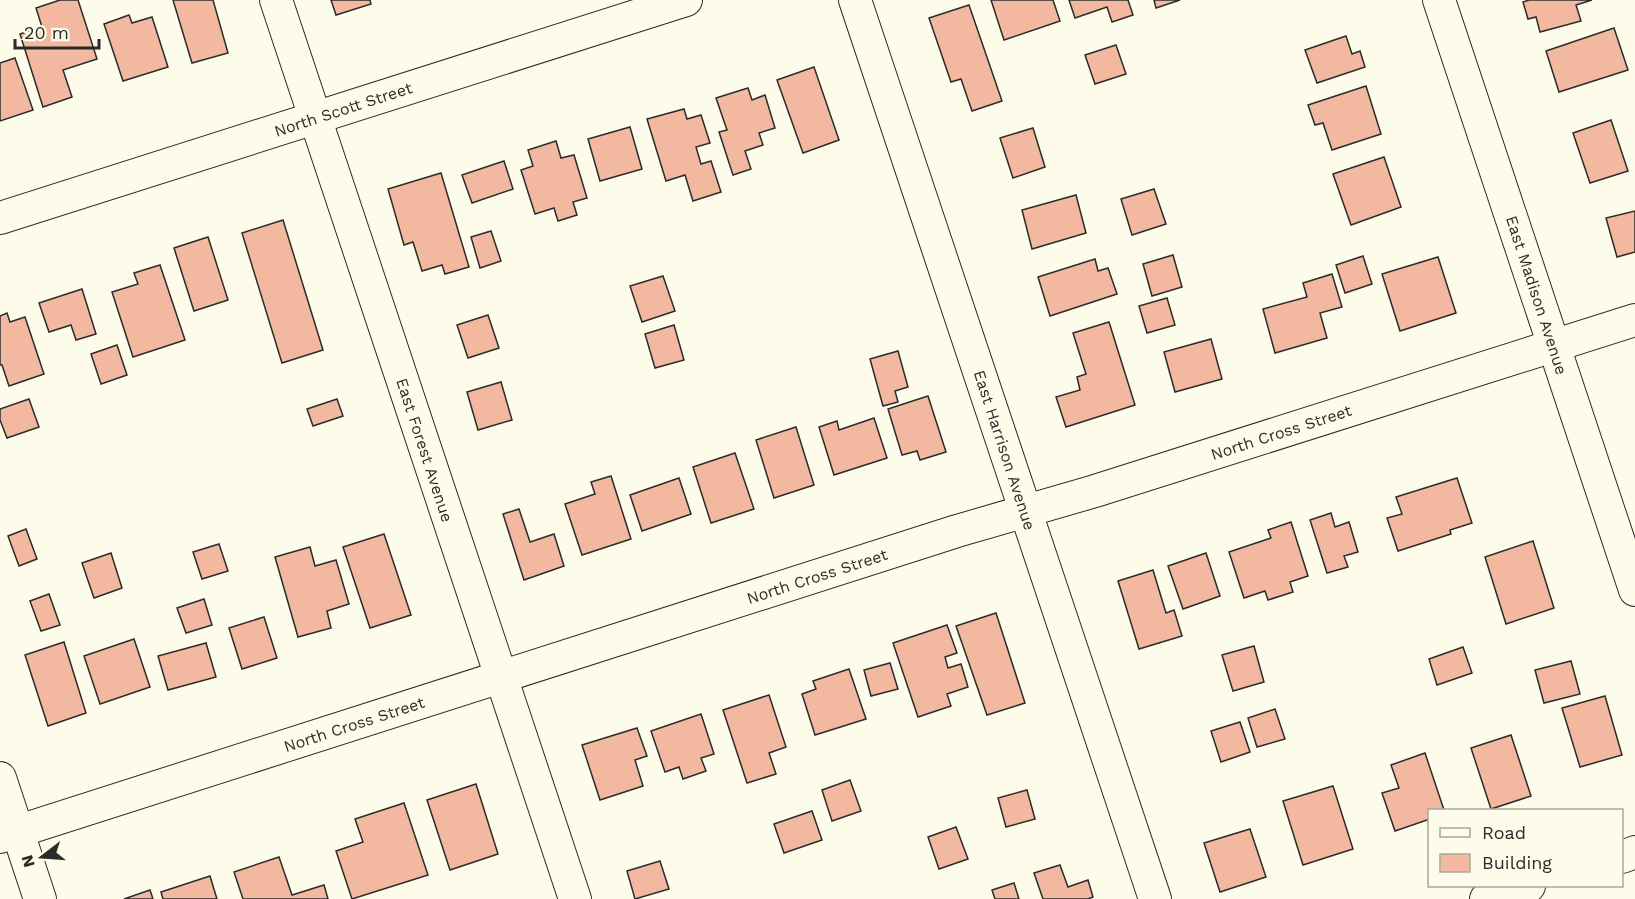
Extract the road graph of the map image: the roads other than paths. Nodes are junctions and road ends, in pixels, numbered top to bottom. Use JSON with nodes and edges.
{"nodes":[{"id":1,"x":276,"y":0,"type":"edge"},
{"id":2,"x":686,"y":0,"type":"edge"},
{"id":3,"x":855,"y":0,"type":"edge"},
{"id":4,"x":1439,"y":0,"type":"edge"},
{"id":5,"x":315,"y":118,"type":"junction"},
{"id":6,"x":0,"y":218,"type":"edge"},
{"id":7,"x":1635,"y":321,"type":"edge"},
{"id":8,"x":1554,"y":346,"type":"junction"},
{"id":9,"x":1025,"y":511,"type":"junction"},
{"id":10,"x":1635,"y":590,"type":"edge"},
{"id":11,"x":501,"y":676,"type":"junction"},
{"id":12,"x":0,"y":778,"type":"edge"},
{"id":13,"x":9,"y":834,"type":"edge"},
{"id":14,"x":1523,"y":887,"type":"edge"},
{"id":15,"x":40,"y":899,"type":"edge"},
{"id":16,"x":575,"y":899,"type":"edge"},
{"id":17,"x":1155,"y":899,"type":"edge"},
{"id":18,"x":1486,"y":899,"type":"edge"}],
"edges":[{"from":1,"to":5,"type":"street","name":"East Forest Avenue"},
{"from":2,"to":5,"type":"street","name":"North Scott Street"},
{"from":3,"to":9,"type":"street","name":"East Harrison Avenue"},
{"from":4,"to":8,"type":"street","name":"East Madison Avenue"},
{"from":5,"to":6,"type":"street","name":"North Scott Street"},
{"from":5,"to":11,"type":"street","name":"East Forest Avenue"},
{"from":7,"to":8,"type":"street","name":"North Cross Street"},
{"from":8,"to":9,"type":"street","name":"North Cross Street"},
{"from":8,"to":10,"type":"street","name":"East Madison Avenue"},
{"from":9,"to":11,"type":"street","name":"North Cross Street"},
{"from":9,"to":17,"type":"street","name":"East Harrison Avenue"},
{"from":11,"to":13,"type":"street","name":"North Cross Street"},
{"from":11,"to":16,"type":"street","name":"East Forest Avenue"},
{"from":12,"to":13,"type":"street"},
{"from":13,"to":15,"type":"street"},
{"from":14,"to":18,"type":"street"}]}
